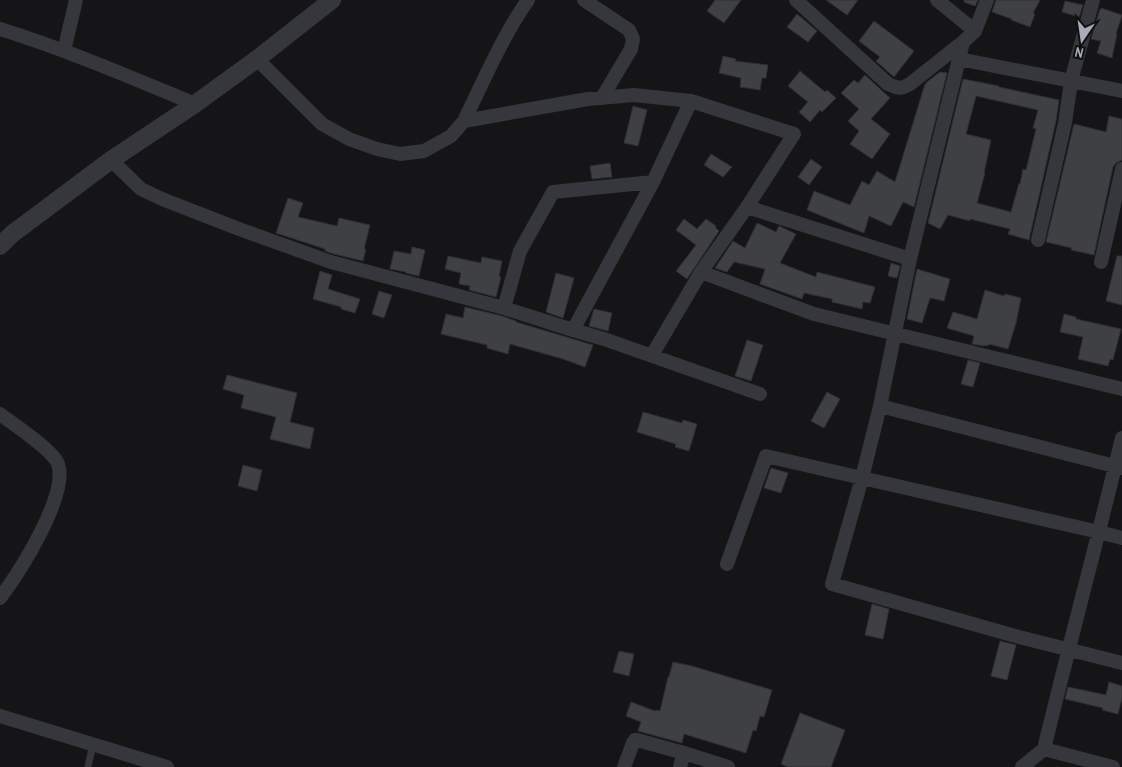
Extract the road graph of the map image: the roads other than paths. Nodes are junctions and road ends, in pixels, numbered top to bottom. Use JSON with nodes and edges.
{"nodes":[{"id":1,"x":76,"y":0,"type":"edge"},
{"id":2,"x":332,"y":0,"type":"edge"},
{"id":3,"x":528,"y":0,"type":"edge"},
{"id":4,"x":584,"y":0,"type":"edge"},
{"id":5,"x":796,"y":0,"type":"edge"},
{"id":6,"x":937,"y":0,"type":"edge"},
{"id":7,"x":987,"y":0,"type":"edge"},
{"id":8,"x":1093,"y":0,"type":"edge"},
{"id":9,"x":0,"y":29,"type":"edge"},
{"id":10,"x":974,"y":31,"type":"junction"},
{"id":11,"x":962,"y":42,"type":"junction"},
{"id":12,"x":64,"y":51,"type":"junction"},
{"id":13,"x":257,"y":59,"type":"junction"},
{"id":14,"x":959,"y":59,"type":"junction"},
{"id":15,"x":1071,"y":81,"type":"junction"},
{"id":16,"x":1122,"y":91,"type":"edge"},
{"id":17,"x":602,"y":98,"type":"junction"},
{"id":18,"x":691,"y":102,"type":"junction"},
{"id":19,"x":195,"y":104,"type":"junction"},
{"id":20,"x":464,"y":120,"type":"junction"},
{"id":21,"x":111,"y":160,"type":"junction"},
{"id":22,"x":1122,"y":169,"type":"edge"},
{"id":23,"x":653,"y":182,"type":"junction"},
{"id":24,"x":747,"y":207,"type":"junction"},
{"id":25,"x":1038,"y":240,"type":"dead end"},
{"id":26,"x":0,"y":246,"type":"edge"},
{"id":27,"x":910,"y":259,"type":"junction"},
{"id":28,"x":1101,"y":262,"type":"dead end"},
{"id":29,"x":701,"y":272,"type":"junction"},
{"id":30,"x":504,"y":308,"type":"junction"},
{"id":31,"x":573,"y":330,"type":"junction"},
{"id":32,"x":894,"y":332,"type":"junction"},
{"id":33,"x":652,"y":356,"type":"junction"},
{"id":34,"x":1122,"y":389,"type":"edge"},
{"id":35,"x":760,"y":394,"type":"dead end"},
{"id":36,"x":880,"y":406,"type":"junction"},
{"id":37,"x":0,"y":414,"type":"edge"},
{"id":38,"x":1122,"y":438,"type":"edge"},
{"id":39,"x":1119,"y":467,"type":"edge"},
{"id":40,"x":862,"y":478,"type":"junction"},
{"id":41,"x":1100,"y":532,"type":"junction"},
{"id":42,"x":1122,"y":538,"type":"edge"},
{"id":43,"x":727,"y":564,"type":"dead end"},
{"id":44,"x":0,"y":598,"type":"edge"},
{"id":45,"x":1068,"y":649,"type":"junction"},
{"id":46,"x":1122,"y":663,"type":"edge"},
{"id":47,"x":0,"y":716,"type":"edge"},
{"id":48,"x":93,"y":744,"type":"junction"},
{"id":49,"x":1044,"y":749,"type":"junction"},
{"id":50,"x":684,"y":753,"type":"junction"},
{"id":51,"x":1079,"y":763,"type":"edge"},
{"id":52,"x":88,"y":767,"type":"edge"},
{"id":53,"x":167,"y":767,"type":"edge"},
{"id":54,"x":624,"y":767,"type":"edge"},
{"id":55,"x":680,"y":767,"type":"edge"},
{"id":56,"x":728,"y":767,"type":"edge"},
{"id":57,"x":1022,"y":767,"type":"edge"},
{"id":58,"x":1113,"y":767,"type":"edge"}],
"edges":[{"from":1,"to":12,"type":"street"},
{"from":2,"to":13,"type":"street"},
{"from":3,"to":20,"type":"street"},
{"from":4,"to":17,"type":"street"},
{"from":5,"to":11,"type":"street"},
{"from":6,"to":10,"type":"street"},
{"from":7,"to":10,"type":"street"},
{"from":8,"to":15,"type":"street"},
{"from":9,"to":12,"type":"street"},
{"from":10,"to":11,"type":"street"},
{"from":11,"to":14,"type":"street"},
{"from":12,"to":19,"type":"street"},
{"from":13,"to":19,"type":"street"},
{"from":13,"to":20,"type":"street"},
{"from":14,"to":15,"type":"street"},
{"from":14,"to":27,"type":"street"},
{"from":15,"to":16,"type":"street"},
{"from":15,"to":25,"type":"street"},
{"from":17,"to":18,"type":"street"},
{"from":17,"to":20,"type":"street"},
{"from":18,"to":23,"type":"street"},
{"from":18,"to":24,"type":"street"},
{"from":19,"to":21,"type":"street"},
{"from":21,"to":26,"type":"street"},
{"from":21,"to":30,"type":"street"},
{"from":22,"to":28,"type":"street"},
{"from":23,"to":30,"type":"street"},
{"from":23,"to":31,"type":"street"},
{"from":24,"to":27,"type":"street"},
{"from":24,"to":29,"type":"street"},
{"from":27,"to":32,"type":"street"},
{"from":29,"to":32,"type":"street"},
{"from":29,"to":33,"type":"street"},
{"from":30,"to":31,"type":"street"},
{"from":31,"to":33,"type":"street"},
{"from":32,"to":34,"type":"street"},
{"from":32,"to":36,"type":"street"},
{"from":33,"to":35,"type":"street"},
{"from":36,"to":39,"type":"street"},
{"from":36,"to":40,"type":"street"},
{"from":37,"to":44,"type":"street"},
{"from":38,"to":39,"type":"street"},
{"from":39,"to":41,"type":"street"},
{"from":40,"to":41,"type":"street"},
{"from":40,"to":43,"type":"street"},
{"from":40,"to":45,"type":"street"},
{"from":41,"to":42,"type":"street"},
{"from":41,"to":45,"type":"street"},
{"from":45,"to":46,"type":"street"},
{"from":45,"to":49,"type":"street"},
{"from":47,"to":48,"type":"street"},
{"from":48,"to":52,"type":"lane"},
{"from":48,"to":53,"type":"street"},
{"from":49,"to":51,"type":"street"},
{"from":49,"to":57,"type":"street"},
{"from":50,"to":54,"type":"street"},
{"from":50,"to":55,"type":"street"},
{"from":50,"to":56,"type":"street"},
{"from":51,"to":58,"type":"street"}]}
